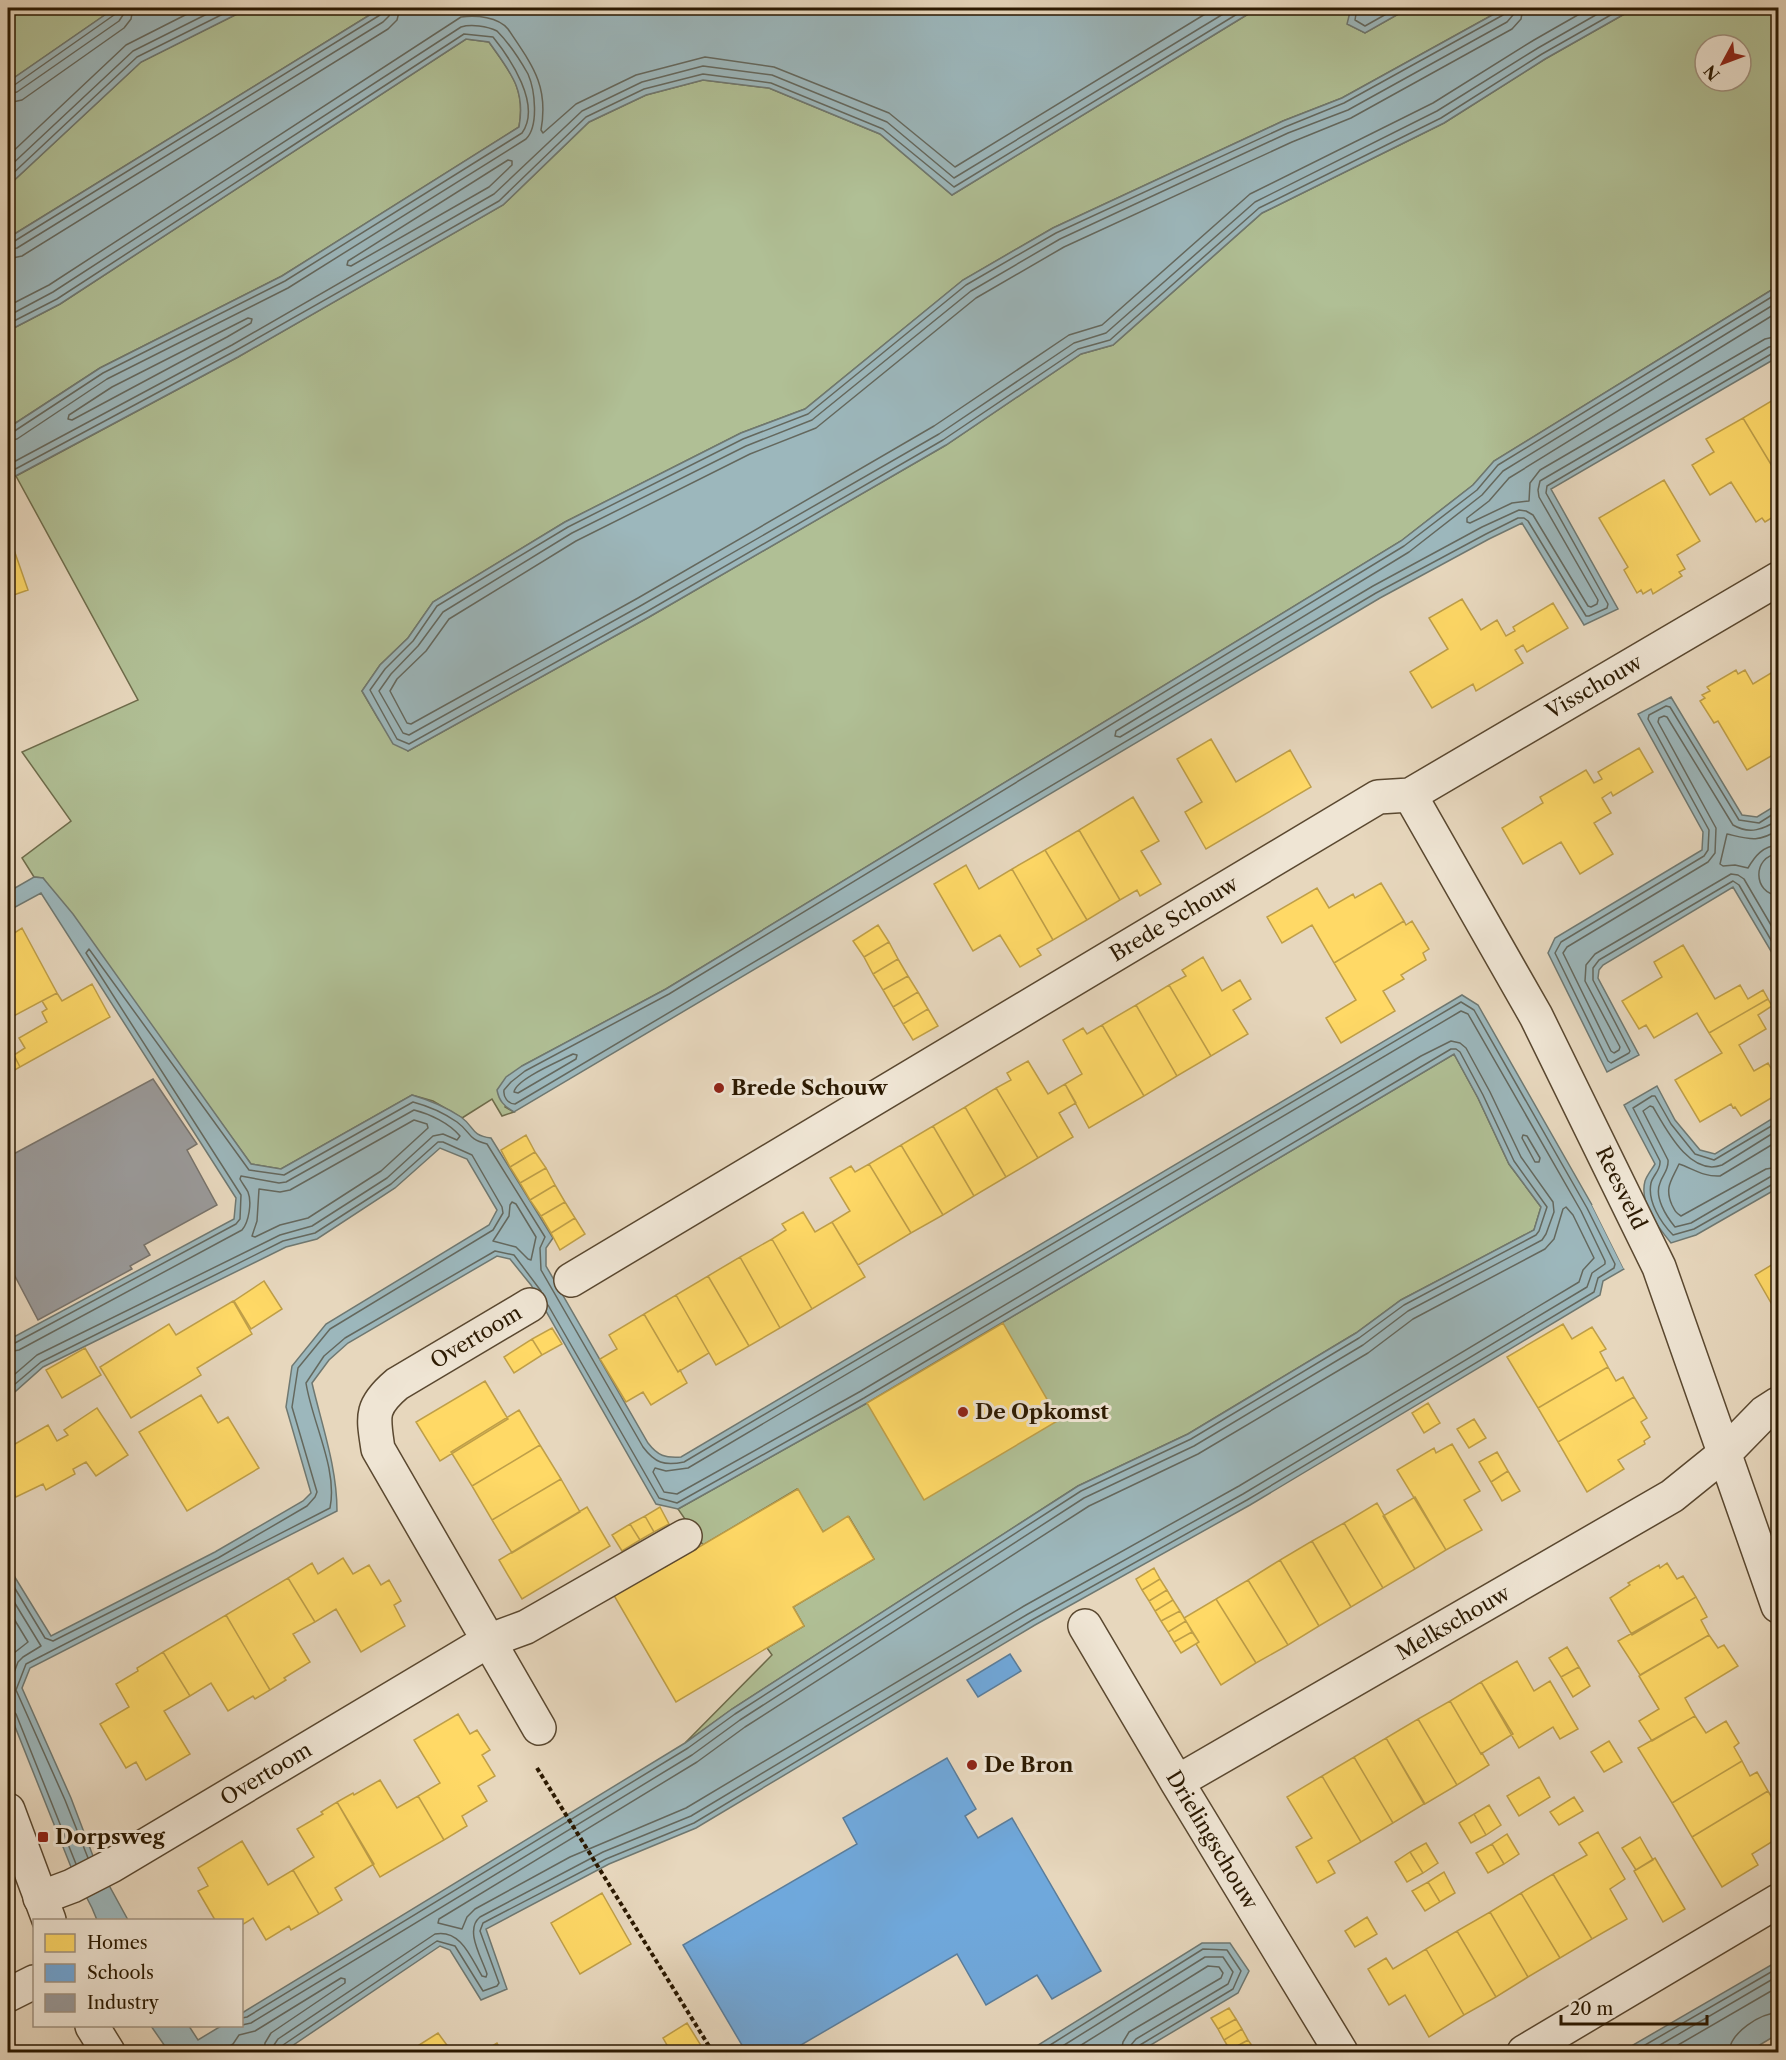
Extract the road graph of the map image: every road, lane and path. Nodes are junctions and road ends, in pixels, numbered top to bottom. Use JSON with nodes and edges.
{"nodes":[{"id":1,"x":1779,"y":579,"type":"edge"},
{"id":2,"x":1410,"y":795,"type":"junction"},
{"id":3,"x":571,"y":1280,"type":"dead end"},
{"id":4,"x":530,"y":1305,"type":"dead end"},
{"id":5,"x":1779,"y":1404,"type":"edge"},
{"id":6,"x":1724,"y":1454,"type":"junction"},
{"id":7,"x":685,"y":1536,"type":"dead end"},
{"id":8,"x":1779,"y":1606,"type":"edge"},
{"id":9,"x":1085,"y":1626,"type":"dead end"},
{"id":10,"x":488,"y":1641,"type":"junction"},
{"id":11,"x":538,"y":1728,"type":"dead end"},
{"id":12,"x":1177,"y":1782,"type":"junction"},
{"id":13,"x":556,"y":1798,"type":"dead end"},
{"id":14,"x":8,"y":1810,"type":"edge"},
{"id":15,"x":1779,"y":1901,"type":"edge"},
{"id":16,"x":44,"y":1909,"type":"edge"},
{"id":17,"x":33,"y":1982,"type":"edge"},
{"id":18,"x":8,"y":1995,"type":"edge"},
{"id":19,"x":93,"y":2027,"type":"edge"},
{"id":20,"x":712,"y":2051,"type":"dead end"},
{"id":21,"x":108,"y":2052,"type":"edge"},
{"id":22,"x":1341,"y":2052,"type":"edge"},
{"id":23,"x":1524,"y":2052,"type":"edge"}],
"edges":[{"from":1,"to":2,"type":"street","name":"Visschouw"},
{"from":2,"to":3,"type":"street","name":"Brede Schouw"},
{"from":2,"to":6,"type":"street","name":"Reesveld"},
{"from":4,"to":10,"type":"street","name":"Overtoom"},
{"from":5,"to":6,"type":"street","name":"Melkschouw"},
{"from":6,"to":8,"type":"street","name":"Reesveld"},
{"from":6,"to":12,"type":"street","name":"Melkschouw"},
{"from":7,"to":10,"type":"street","name":"Overtoom"},
{"from":9,"to":12,"type":"street","name":"Drielingschouw"},
{"from":10,"to":11,"type":"street","name":"Overtoom"},
{"from":10,"to":16,"type":"street","name":"Overtoom"},
{"from":12,"to":22,"type":"street","name":"Drielingschouw"},
{"from":13,"to":20,"type":"path"},
{"from":14,"to":16,"type":"street"},
{"from":15,"to":23,"type":"street"},
{"from":17,"to":18,"type":"street"},
{"from":19,"to":21,"type":"street"}]}
